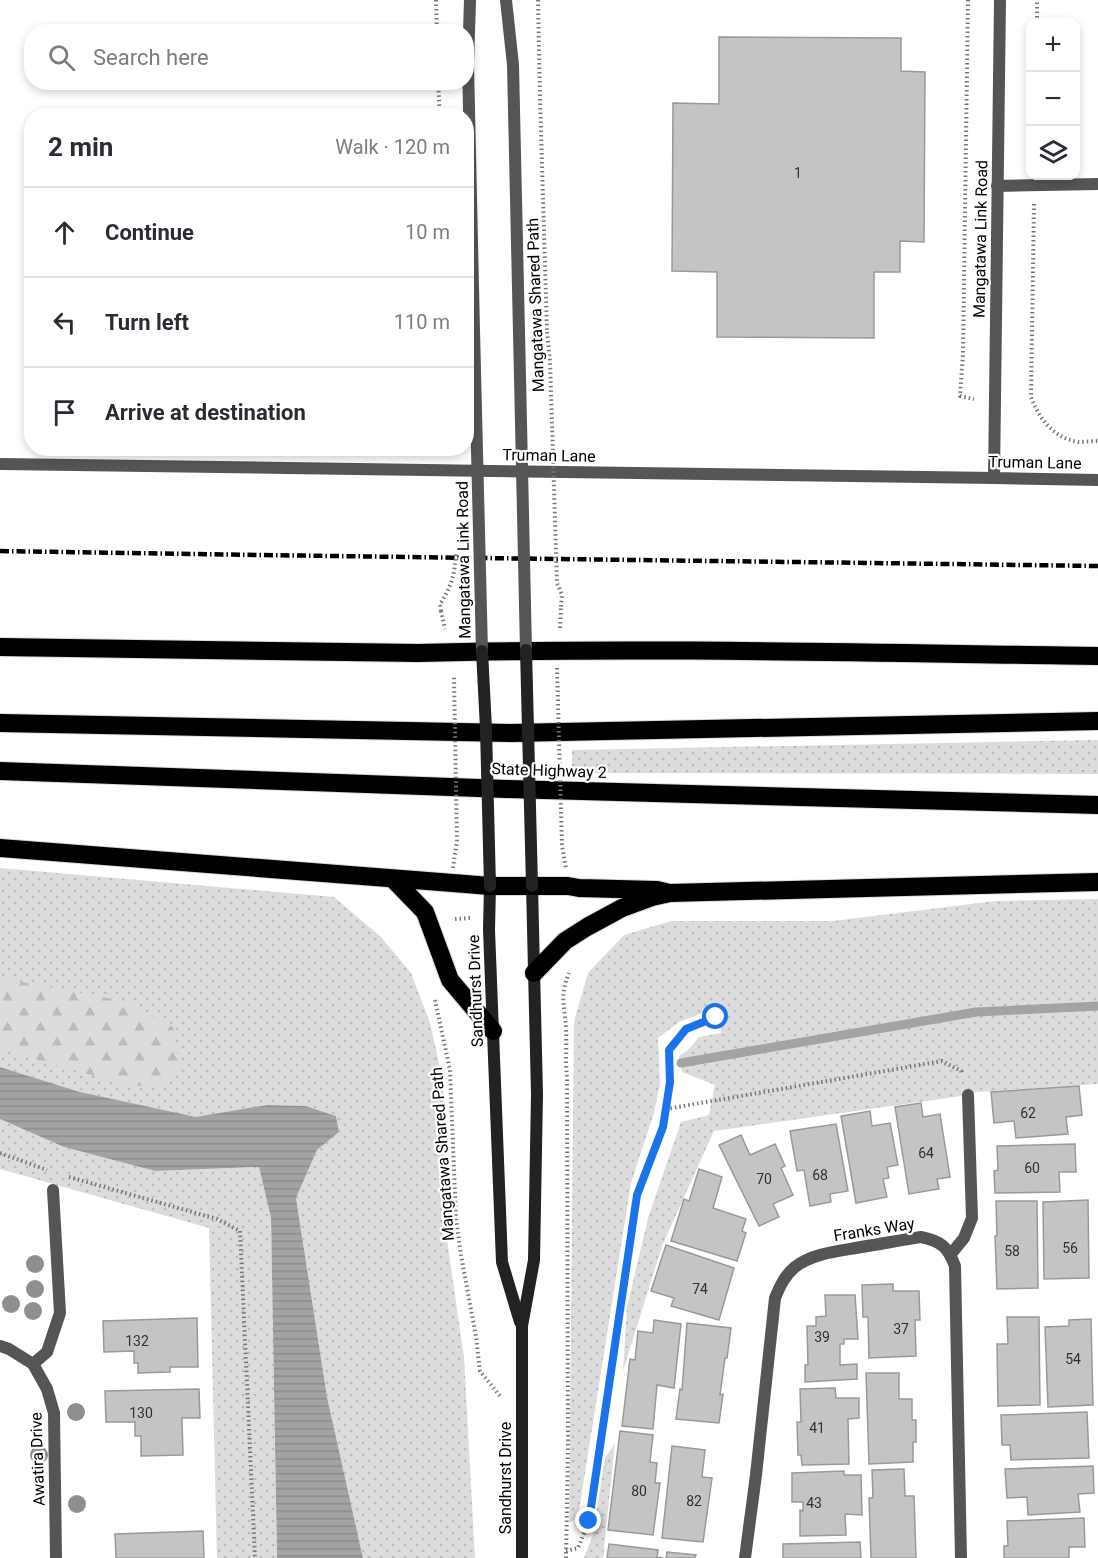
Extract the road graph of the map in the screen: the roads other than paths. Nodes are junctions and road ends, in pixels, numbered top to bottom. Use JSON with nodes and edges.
{"nodes":[{"id":1,"x":470,"y":0,"type":"edge"},
{"id":2,"x":506,"y":0,"type":"edge"},
{"id":3,"x":1000,"y":0,"type":"edge"},
{"id":4,"x":469,"y":24,"type":"edge"},
{"id":5,"x":469,"y":90,"type":"edge"},
{"id":6,"x":469,"y":108,"type":"edge"},
{"id":7,"x":1098,"y":184,"type":"edge"},
{"id":8,"x":998,"y":186,"type":"junction"},
{"id":9,"x":474,"y":331,"type":"edge"},
{"id":10,"x":0,"y":464,"type":"edge"},
{"id":11,"x":994,"y":478,"type":"junction"},
{"id":12,"x":1098,"y":480,"type":"edge"},
{"id":13,"x":0,"y":647,"type":"edge"},
{"id":14,"x":526,"y":650,"type":"junction"},
{"id":15,"x":482,"y":651,"type":"junction"},
{"id":16,"x":1098,"y":656,"type":"edge"},
{"id":17,"x":1098,"y":721,"type":"edge"},
{"id":18,"x":0,"y":723,"type":"edge"},
{"id":19,"x":0,"y":771,"type":"edge"},
{"id":20,"x":1098,"y":805,"type":"edge"},
{"id":21,"x":0,"y":848,"type":"edge"},
{"id":22,"x":393,"y":879,"type":"junction"},
{"id":23,"x":1098,"y":882,"type":"edge"},
{"id":24,"x":490,"y":886,"type":"junction"},
{"id":25,"x":532,"y":886,"type":"junction"},
{"id":26,"x":670,"y":893,"type":"junction"},
{"id":27,"x":534,"y":973,"type":"junction"},
{"id":28,"x":493,"y":1031,"type":"junction"},
{"id":29,"x":968,"y":1095,"type":"road end"},
{"id":30,"x":53,"y":1190,"type":"dead end"},
{"id":31,"x":951,"y":1254,"type":"junction"},
{"id":32,"x":522,"y":1326,"type":"junction"},
{"id":33,"x":0,"y":1346,"type":"edge"},
{"id":34,"x":33,"y":1364,"type":"junction"},
{"id":35,"x":56,"y":1558,"type":"edge"},
{"id":36,"x":522,"y":1558,"type":"edge"},
{"id":37,"x":745,"y":1558,"type":"edge"},
{"id":38,"x":962,"y":1558,"type":"edge"}],
"edges":[{"from":1,"to":4,"type":"street","name":"Mangatawa Link Road","bridge":true},
{"from":2,"to":14,"type":"street","bridge":true},
{"from":3,"to":8,"type":"street","name":"Mangatawa Link Road"},
{"from":5,"to":6,"type":"street","name":"Mangatawa Link Road","bridge":true},
{"from":7,"to":8,"type":"street"},
{"from":8,"to":11,"type":"street","name":"Mangatawa Link Road"},
{"from":9,"to":15,"type":"street","name":"Mangatawa Link Road","bridge":true},
{"from":10,"to":11,"type":"street","name":"Truman Lane"},
{"from":11,"to":12,"type":"street","name":"Truman Lane"},
{"from":13,"to":15,"type":"highway"},
{"from":14,"to":15,"type":"highway"},
{"from":14,"to":16,"type":"highway"},
{"from":14,"to":25,"type":"main road","name":"Sandhurst Drive","bridge":true},
{"from":15,"to":24,"type":"main road","name":"Sandhurst Drive","bridge":true},
{"from":17,"to":18,"type":"highway"},
{"from":19,"to":20,"type":"highway","name":"State Highway 2"},
{"from":21,"to":22,"type":"highway"},
{"from":22,"to":24,"type":"highway"},
{"from":22,"to":28,"type":"highway"},
{"from":23,"to":26,"type":"highway"},
{"from":24,"to":25,"type":"highway"},
{"from":24,"to":28,"type":"main road","name":"Sandhurst Drive"},
{"from":25,"to":26,"type":"highway"},
{"from":25,"to":27,"type":"main road","name":"Sandhurst Drive"},
{"from":26,"to":27,"type":"highway"},
{"from":27,"to":32,"type":"main road","name":"Sandhurst Drive"},
{"from":28,"to":32,"type":"main road","name":"Sandhurst Drive"},
{"from":29,"to":31,"type":"street"},
{"from":30,"to":34,"type":"street"},
{"from":31,"to":37,"type":"street","name":"Franks Way"},
{"from":31,"to":38,"type":"street"},
{"from":32,"to":36,"type":"main road","name":"Sandhurst Drive"},
{"from":33,"to":34,"type":"street"},
{"from":34,"to":35,"type":"street","name":"Awatira Drive"}]}
